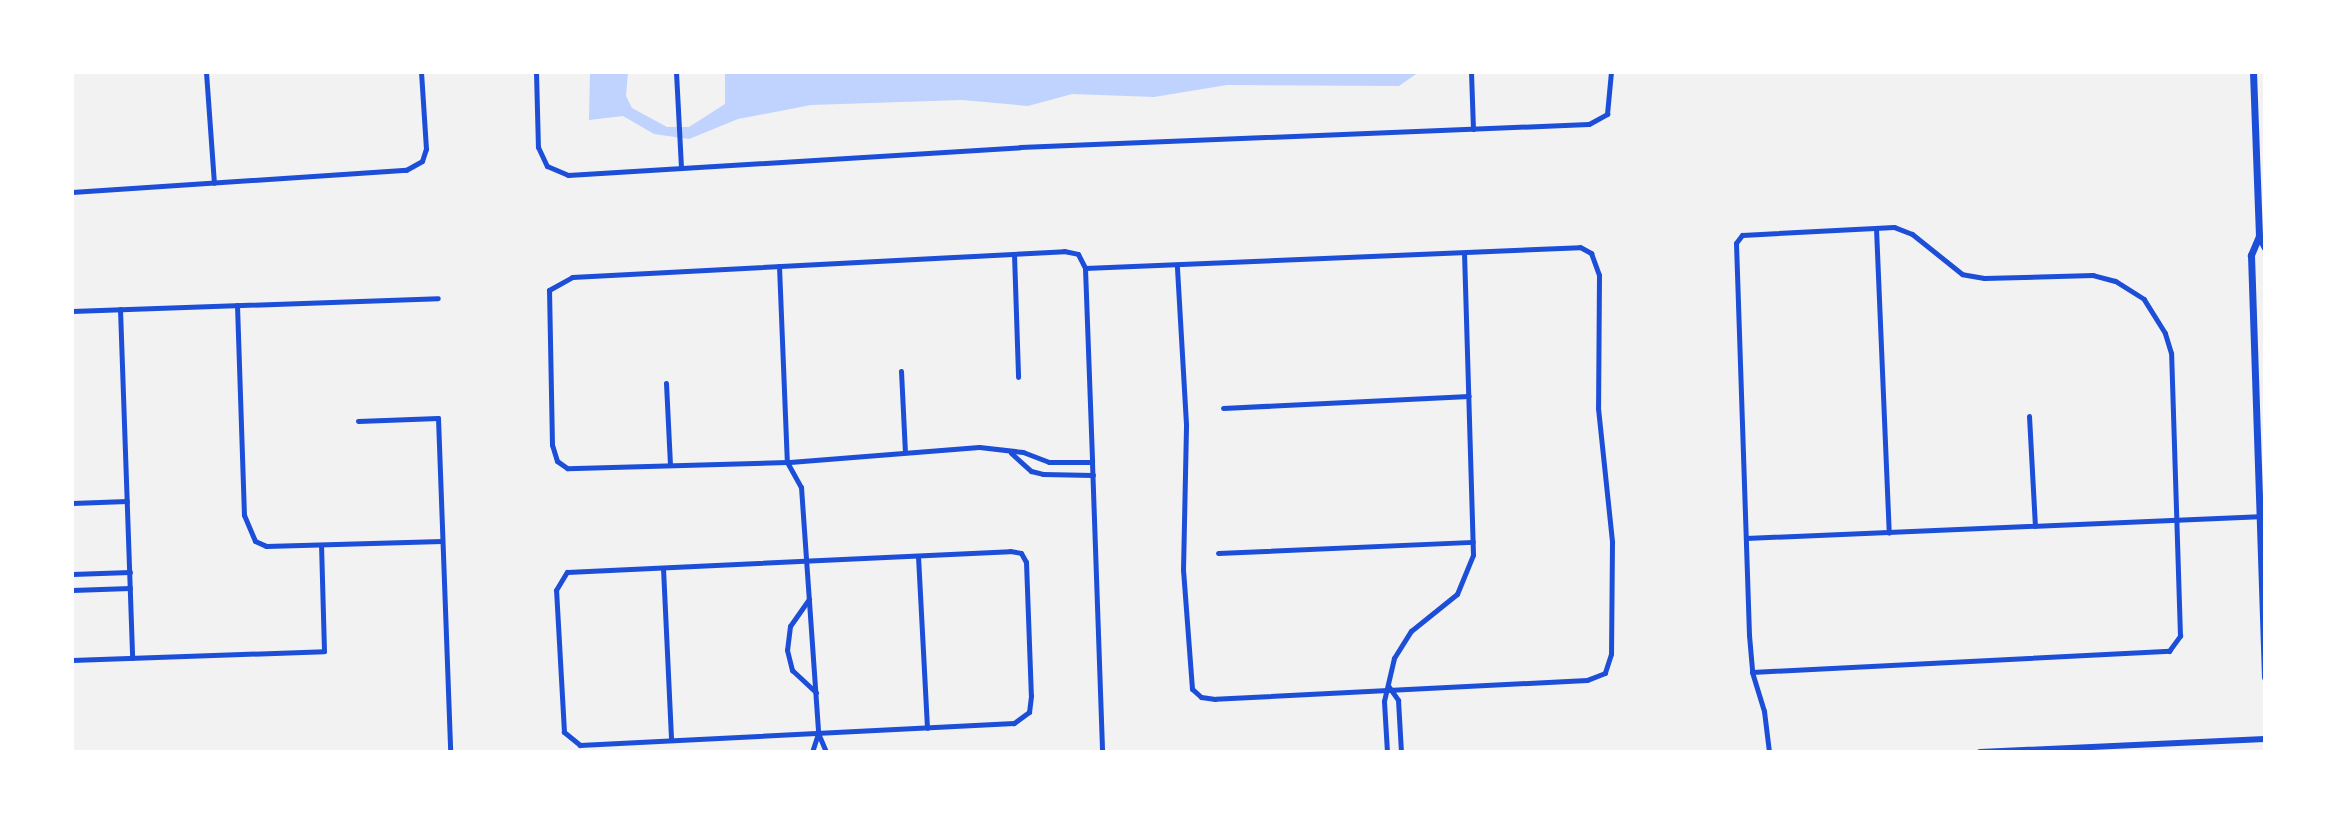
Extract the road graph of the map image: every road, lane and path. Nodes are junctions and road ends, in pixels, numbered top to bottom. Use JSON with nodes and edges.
{"nodes":[{"id":1,"x":206,"y":72,"type":"edge"},
{"id":2,"x":421,"y":72,"type":"edge"},
{"id":3,"x":536,"y":72,"type":"edge"},
{"id":4,"x":676,"y":72,"type":"edge"},
{"id":5,"x":1471,"y":72,"type":"edge"},
{"id":6,"x":1611,"y":72,"type":"edge"},
{"id":7,"x":2253,"y":72,"type":"edge"},
{"id":8,"x":1473,"y":129,"type":"junction"},
{"id":9,"x":681,"y":167,"type":"junction"},
{"id":10,"x":214,"y":183,"type":"junction"},
{"id":11,"x":72,"y":192,"type":"edge"},
{"id":12,"x":1876,"y":228,"type":"junction"},
{"id":13,"x":2259,"y":236,"type":"junction"},
{"id":14,"x":2265,"y":248,"type":"edge"},
{"id":15,"x":1464,"y":253,"type":"junction"},
{"id":16,"x":1014,"y":254,"type":"junction"},
{"id":17,"x":779,"y":266,"type":"junction"},
{"id":18,"x":1177,"y":267,"type":"junction"},
{"id":19,"x":1085,"y":268,"type":"junction"},
{"id":20,"x":438,"y":298,"type":"dead end"},
{"id":21,"x":237,"y":305,"type":"junction"},
{"id":22,"x":120,"y":309,"type":"junction"},
{"id":23,"x":72,"y":311,"type":"edge"},
{"id":24,"x":901,"y":371,"type":"dead end"},
{"id":25,"x":1018,"y":377,"type":"dead end"},
{"id":26,"x":666,"y":383,"type":"dead end"},
{"id":27,"x":1469,"y":396,"type":"junction"},
{"id":28,"x":1223,"y":408,"type":"dead end"},
{"id":29,"x":2029,"y":416,"type":"dead end"},
{"id":30,"x":358,"y":421,"type":"dead end"},
{"id":31,"x":905,"y":452,"type":"junction"},
{"id":32,"x":1011,"y":453,"type":"junction"},
{"id":33,"x":787,"y":462,"type":"junction"},
{"id":34,"x":1092,"y":462,"type":"junction"},
{"id":35,"x":670,"y":465,"type":"junction"},
{"id":36,"x":1093,"y":475,"type":"junction"},
{"id":37,"x":127,"y":501,"type":"junction"},
{"id":38,"x":72,"y":503,"type":"edge"},
{"id":39,"x":2262,"y":516,"type":"edge"},
{"id":40,"x":2176,"y":520,"type":"junction"},
{"id":41,"x":2035,"y":526,"type":"junction"},
{"id":42,"x":1889,"y":533,"type":"junction"},
{"id":43,"x":1746,"y":538,"type":"junction"},
{"id":44,"x":442,"y":541,"type":"junction"},
{"id":45,"x":1474,"y":541,"type":"junction"},
{"id":46,"x":321,"y":545,"type":"junction"},
{"id":47,"x":1217,"y":553,"type":"dead end"},
{"id":48,"x":918,"y":556,"type":"junction"},
{"id":49,"x":807,"y":562,"type":"junction"},
{"id":50,"x":663,"y":568,"type":"junction"},
{"id":51,"x":130,"y":572,"type":"junction"},
{"id":52,"x":72,"y":574,"type":"edge"},
{"id":53,"x":130,"y":588,"type":"junction"},
{"id":54,"x":72,"y":590,"type":"edge"},
{"id":55,"x":809,"y":599,"type":"junction"},
{"id":56,"x":132,"y":658,"type":"junction"},
{"id":57,"x":72,"y":660,"type":"edge"},
{"id":58,"x":1752,"y":672,"type":"junction"},
{"id":59,"x":2265,"y":677,"type":"edge"},
{"id":60,"x":1389,"y":687,"type":"junction"},
{"id":61,"x":816,"y":692,"type":"junction"},
{"id":62,"x":927,"y":728,"type":"junction"},
{"id":63,"x":818,"y":733,"type":"junction"},
{"id":64,"x":2265,"y":739,"type":"edge"},
{"id":65,"x":671,"y":740,"type":"junction"},
{"id":66,"x":450,"y":752,"type":"edge"},
{"id":67,"x":812,"y":752,"type":"edge"},
{"id":68,"x":826,"y":752,"type":"edge"},
{"id":69,"x":1102,"y":752,"type":"edge"},
{"id":70,"x":1387,"y":752,"type":"edge"},
{"id":71,"x":1401,"y":752,"type":"edge"},
{"id":72,"x":1769,"y":752,"type":"edge"},
{"id":73,"x":1980,"y":752,"type":"edge"}],
"edges":[{"from":1,"to":10,"type":"street"},
{"from":2,"to":10,"type":"street"},
{"from":3,"to":9,"type":"street"},
{"from":4,"to":9,"type":"street"},
{"from":5,"to":8,"type":"street"},
{"from":6,"to":8,"type":"street"},
{"from":7,"to":13,"type":"main road"},
{"from":8,"to":9,"type":"street"},
{"from":10,"to":11,"type":"street"},
{"from":12,"to":40,"type":"street"},
{"from":12,"to":42,"type":"street"},
{"from":12,"to":43,"type":"street"},
{"from":13,"to":14,"type":"main road"},
{"from":13,"to":39,"type":"main road"},
{"from":15,"to":18,"type":"street"},
{"from":15,"to":27,"type":"street"},
{"from":15,"to":60,"type":"street"},
{"from":16,"to":17,"type":"street"},
{"from":16,"to":19,"type":"street"},
{"from":16,"to":25,"type":"street"},
{"from":17,"to":33,"type":"street"},
{"from":17,"to":35,"type":"street"},
{"from":18,"to":19,"type":"street"},
{"from":18,"to":60,"type":"street"},
{"from":19,"to":34,"type":"street"},
{"from":20,"to":21,"type":"street"},
{"from":21,"to":22,"type":"street"},
{"from":21,"to":46,"type":"street"},
{"from":22,"to":23,"type":"street"},
{"from":22,"to":37,"type":"street"},
{"from":24,"to":31,"type":"street"},
{"from":26,"to":35,"type":"street"},
{"from":27,"to":28,"type":"street"},
{"from":27,"to":45,"type":"street"},
{"from":29,"to":41,"type":"street"},
{"from":30,"to":44,"type":"street"},
{"from":31,"to":32,"type":"street"},
{"from":31,"to":33,"type":"street"},
{"from":32,"to":34,"type":"street"},
{"from":32,"to":36,"type":"street"},
{"from":33,"to":35,"type":"street"},
{"from":33,"to":49,"type":"street"},
{"from":34,"to":36,"type":"street"},
{"from":36,"to":69,"type":"street"},
{"from":37,"to":38,"type":"street"},
{"from":37,"to":51,"type":"street"},
{"from":39,"to":40,"type":"street"},
{"from":39,"to":59,"type":"main road"},
{"from":40,"to":41,"type":"street"},
{"from":40,"to":58,"type":"street"},
{"from":41,"to":42,"type":"street"},
{"from":42,"to":43,"type":"street"},
{"from":43,"to":58,"type":"street"},
{"from":44,"to":46,"type":"street"},
{"from":44,"to":66,"type":"street"},
{"from":45,"to":47,"type":"street"},
{"from":45,"to":60,"type":"street"},
{"from":46,"to":56,"type":"street"},
{"from":48,"to":49,"type":"street"},
{"from":48,"to":62,"type":"street"},
{"from":48,"to":62,"type":"street"},
{"from":49,"to":50,"type":"street"},
{"from":49,"to":55,"type":"street"},
{"from":50,"to":65,"type":"street"},
{"from":50,"to":65,"type":"street"},
{"from":51,"to":52,"type":"street"},
{"from":51,"to":53,"type":"street"},
{"from":53,"to":54,"type":"street"},
{"from":53,"to":56,"type":"street"},
{"from":55,"to":61,"type":"street"},
{"from":55,"to":61,"type":"street"},
{"from":56,"to":57,"type":"street"},
{"from":58,"to":72,"type":"street"},
{"from":60,"to":70,"type":"street"},
{"from":60,"to":71,"type":"street"},
{"from":61,"to":63,"type":"street"},
{"from":62,"to":63,"type":"street"},
{"from":63,"to":65,"type":"street"},
{"from":63,"to":67,"type":"street"},
{"from":63,"to":68,"type":"street"},
{"from":64,"to":73,"type":"street"}]}
